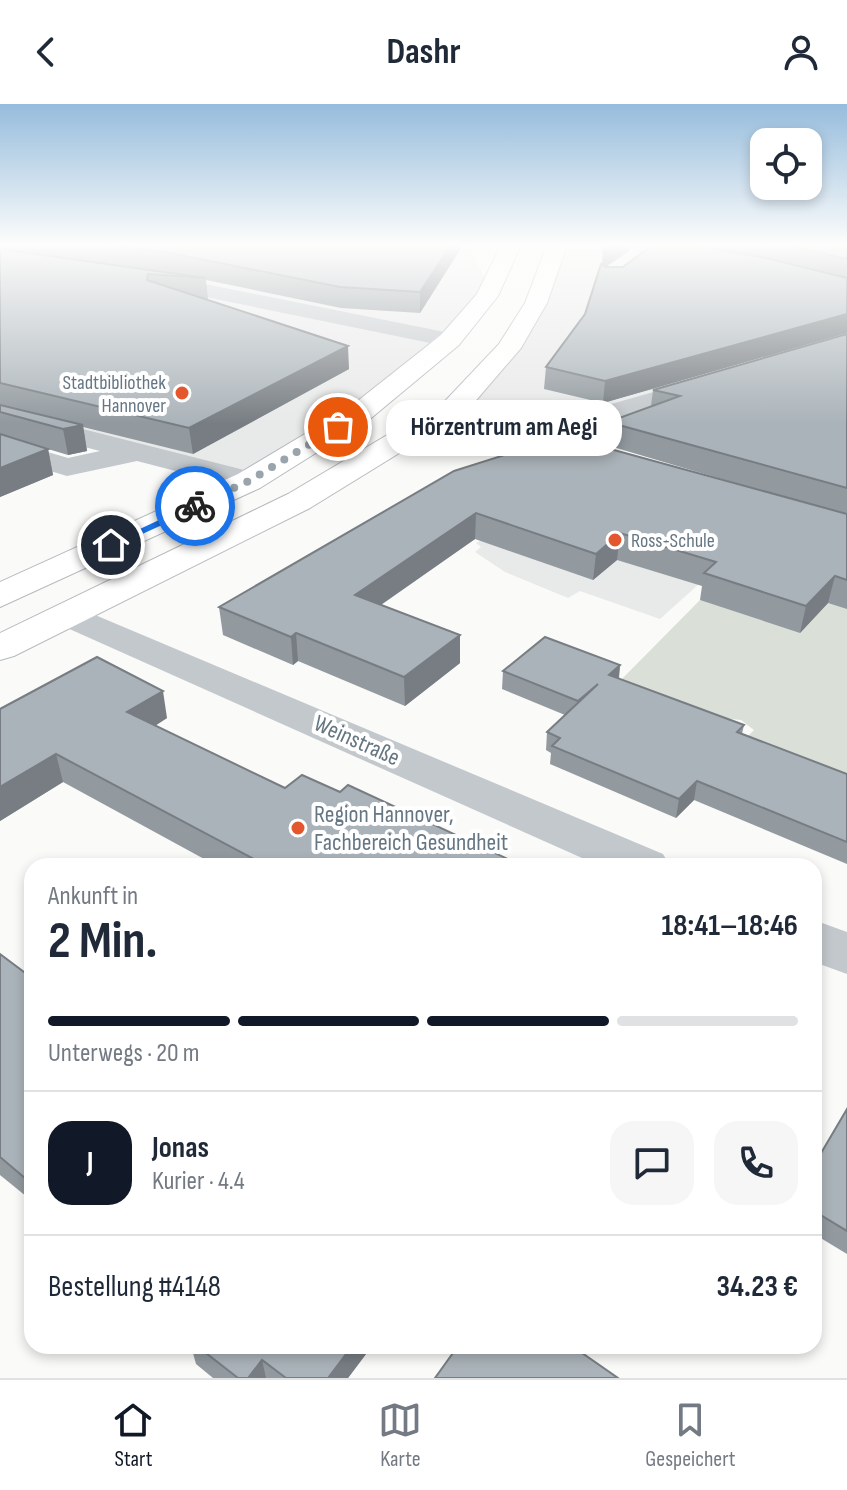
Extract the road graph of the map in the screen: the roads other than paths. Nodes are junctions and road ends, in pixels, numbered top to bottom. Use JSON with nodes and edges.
{"nodes":[{"id":1,"x":279,"y":304,"type":"edge"},
{"id":2,"x":480,"y":304,"type":"edge"},
{"id":3,"x":535,"y":304,"type":"edge"},
{"id":4,"x":450,"y":340,"type":"junction"},
{"id":5,"x":738,"y":376,"type":"edge"},
{"id":6,"x":456,"y":406,"type":"junction"},
{"id":7,"x":0,"y":416,"type":"edge"},
{"id":8,"x":573,"y":424,"type":"junction"},
{"id":9,"x":0,"y":447,"type":"edge"},
{"id":10,"x":590,"y":450,"type":"edge"},
{"id":11,"x":134,"y":452,"type":"junction"},
{"id":12,"x":249,"y":481,"type":"junction"},
{"id":13,"x":0,"y":596,"type":"edge"},
{"id":14,"x":69,"y":615,"type":"junction"},
{"id":15,"x":0,"y":648,"type":"edge"},
{"id":16,"x":627,"y":858,"type":"edge"},
{"id":17,"x":822,"y":943,"type":"edge"},
{"id":18,"x":847,"y":954,"type":"edge"}],
"edges":[{"from":1,"to":4,"type":"street"},
{"from":2,"to":4,"type":"main road"},
{"from":3,"to":6,"type":"main road"},
{"from":4,"to":12,"type":"main road"},
{"from":5,"to":8,"type":"street"},
{"from":6,"to":8,"type":"street"},
{"from":6,"to":14,"type":"main road"},
{"from":7,"to":11,"type":"street"},
{"from":8,"to":10,"type":"street"},
{"from":9,"to":11,"type":"street"},
{"from":11,"to":12,"type":"street"},
{"from":12,"to":13,"type":"main road"},
{"from":14,"to":15,"type":"main road"},
{"from":14,"to":16,"type":"street","name":"Weinstraße"},
{"from":17,"to":18,"type":"street"}]}
